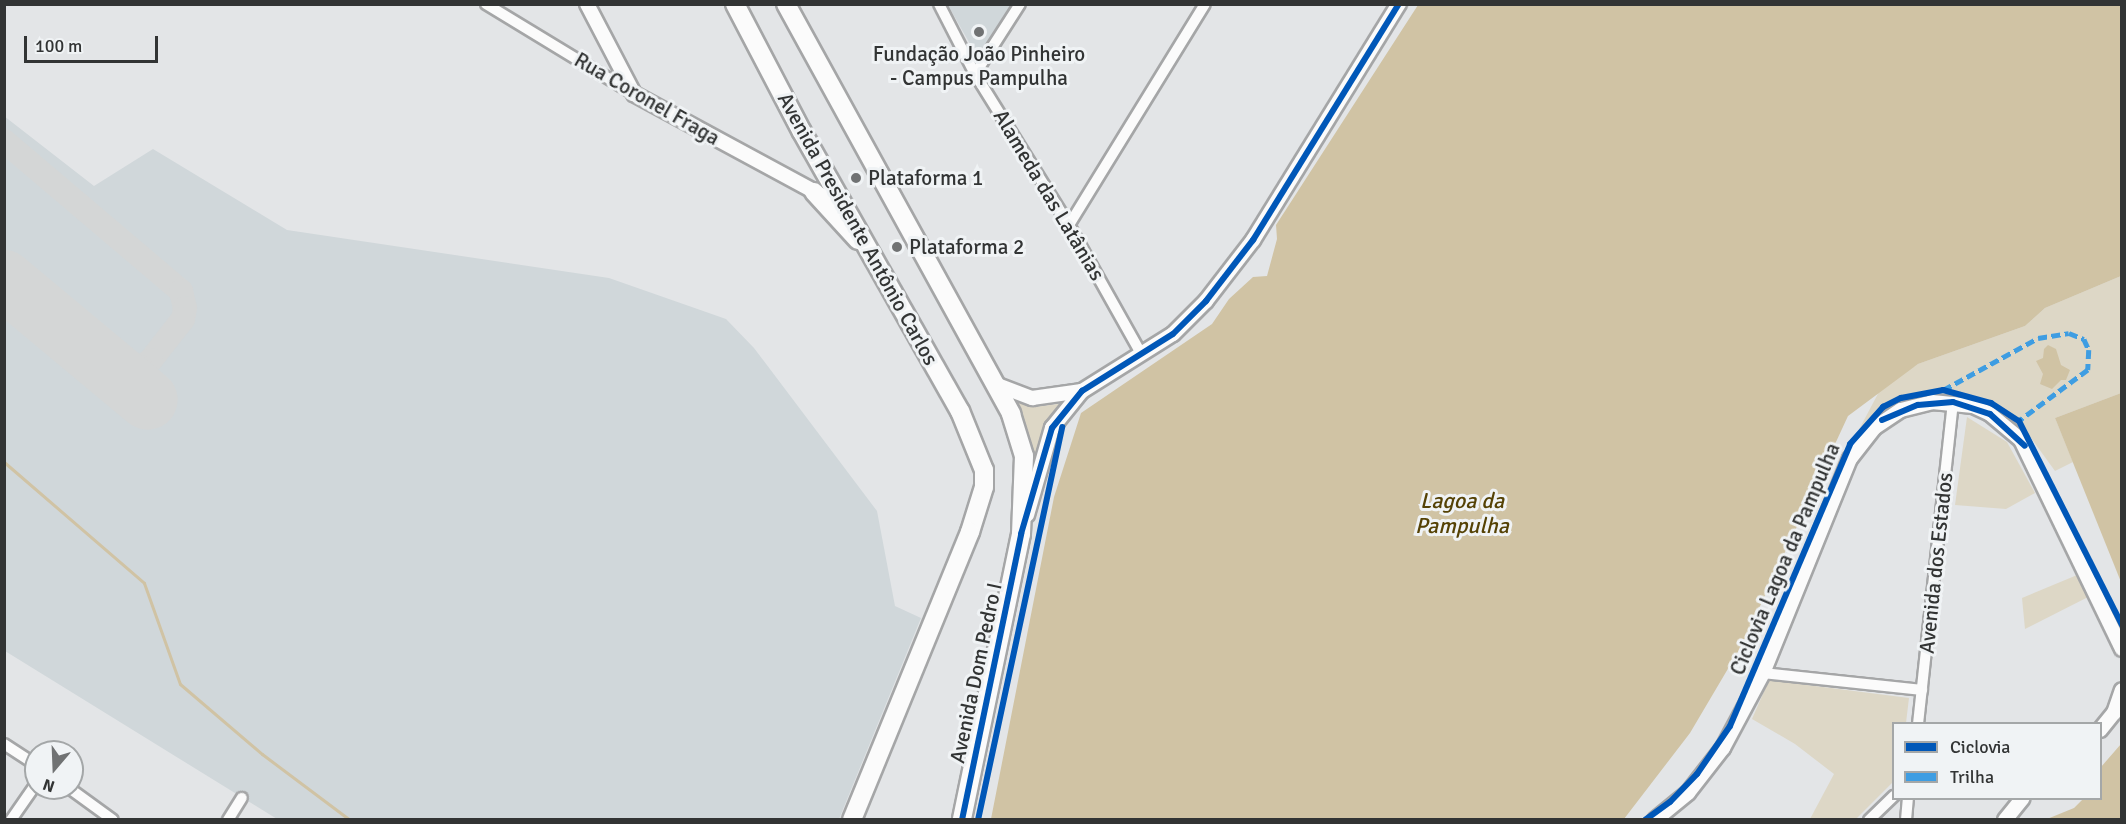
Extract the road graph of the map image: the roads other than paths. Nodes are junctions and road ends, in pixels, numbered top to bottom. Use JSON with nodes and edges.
{"nodes":[{"id":1,"x":486,"y":4,"type":"edge"},
{"id":2,"x":587,"y":4,"type":"edge"},
{"id":3,"x":735,"y":4,"type":"edge"},
{"id":4,"x":786,"y":4,"type":"edge"},
{"id":5,"x":939,"y":4,"type":"edge"},
{"id":6,"x":1020,"y":4,"type":"edge"},
{"id":7,"x":1205,"y":4,"type":"edge"},
{"id":8,"x":1399,"y":4,"type":"edge"},
{"id":9,"x":975,"y":74,"type":"junction"},
{"id":10,"x":634,"y":94,"type":"junction"},
{"id":11,"x":827,"y":177,"type":"junction"},
{"id":12,"x":812,"y":191,"type":"junction"},
{"id":13,"x":843,"y":205,"type":"junction"},
{"id":14,"x":1069,"y":225,"type":"junction"},
{"id":15,"x":868,"y":249,"type":"junction"},
{"id":16,"x":1142,"y":355,"type":"junction"},
{"id":17,"x":993,"y":383,"type":"junction"},
{"id":18,"x":1082,"y":392,"type":"junction"},
{"id":19,"x":1953,"y":402,"type":"junction"},
{"id":20,"x":979,"y":454,"type":"joint"},
{"id":21,"x":1021,"y":534,"type":"junction"},
{"id":22,"x":2121,"y":649,"type":"edge"},
{"id":23,"x":1763,"y":673,"type":"junction"},
{"id":24,"x":1922,"y":690,"type":"junction"},
{"id":25,"x":2121,"y":690,"type":"edge"},
{"id":26,"x":1918,"y":722,"type":"edge"},
{"id":27,"x":2102,"y":728,"type":"edge"},
{"id":28,"x":4,"y":744,"type":"edge"},
{"id":29,"x":24,"y":757,"type":"edge"},
{"id":30,"x":1892,"y":797,"type":"edge"},
{"id":31,"x":242,"y":798,"type":"dead end"},
{"id":32,"x":84,"y":799,"type":"edge"},
{"id":33,"x":25,"y":800,"type":"edge"},
{"id":34,"x":1908,"y":800,"type":"edge"},
{"id":35,"x":2021,"y":800,"type":"edge"},
{"id":36,"x":12,"y":819,"type":"edge"},
{"id":37,"x":113,"y":819,"type":"edge"},
{"id":38,"x":228,"y":819,"type":"edge"},
{"id":39,"x":852,"y":819,"type":"edge"},
{"id":40,"x":962,"y":819,"type":"edge"},
{"id":41,"x":1655,"y":819,"type":"edge"},
{"id":42,"x":1869,"y":819,"type":"edge"},
{"id":43,"x":1906,"y":819,"type":"edge"},
{"id":44,"x":2005,"y":819,"type":"edge"}],
"edges":[{"from":1,"to":10,"type":"street","name":"Rua Coronel Fraga"},
{"from":2,"to":10,"type":"street"},
{"from":3,"to":11,"type":"highway","name":"Avenida Presidente Antônio Carlos"},
{"from":4,"to":17,"type":"highway"},
{"from":5,"to":9,"type":"street","name":"Alameda das Latânias"},
{"from":6,"to":9,"type":"street"},
{"from":7,"to":14,"type":"street"},
{"from":8,"to":16,"type":"street"},
{"from":9,"to":14,"type":"street","name":"Alameda das Latânias"},
{"from":10,"to":12,"type":"street","name":"Rua Coronel Fraga"},
{"from":11,"to":12,"type":"street"},
{"from":11,"to":13,"type":"highway","name":"Avenida Presidente Antônio Carlos"},
{"from":12,"to":13,"type":"street","name":"Rua Coronel Fraga"},
{"from":12,"to":15,"type":"highway"},
{"from":13,"to":15,"type":"highway","name":"Avenida Presidente Antônio Carlos"},
{"from":14,"to":16,"type":"street","name":"Alameda das Latânias"},
{"from":15,"to":20,"type":"highway","name":"Avenida Presidente Antônio Carlos"},
{"from":16,"to":18,"type":"street"},
{"from":17,"to":18,"type":"street"},
{"from":17,"to":21,"type":"highway"},
{"from":18,"to":21,"type":"street"},
{"from":19,"to":22,"type":"street"},
{"from":19,"to":23,"type":"street"},
{"from":19,"to":24,"type":"street","name":"Avenida dos Estados"},
{"from":20,"to":39,"type":"highway","name":"Avenida Dom Pedro I"},
{"from":21,"to":40,"type":"highway","name":"Avenida Dom Pedro I"},
{"from":23,"to":24,"type":"street"},
{"from":23,"to":41,"type":"street"},
{"from":24,"to":26,"type":"street","name":"Avenida dos Estados"},
{"from":25,"to":27,"type":"street"},
{"from":28,"to":29,"type":"street"},
{"from":30,"to":42,"type":"street"},
{"from":31,"to":38,"type":"street"},
{"from":32,"to":37,"type":"street"},
{"from":33,"to":36,"type":"street"},
{"from":34,"to":43,"type":"street"},
{"from":35,"to":44,"type":"street"}]}
